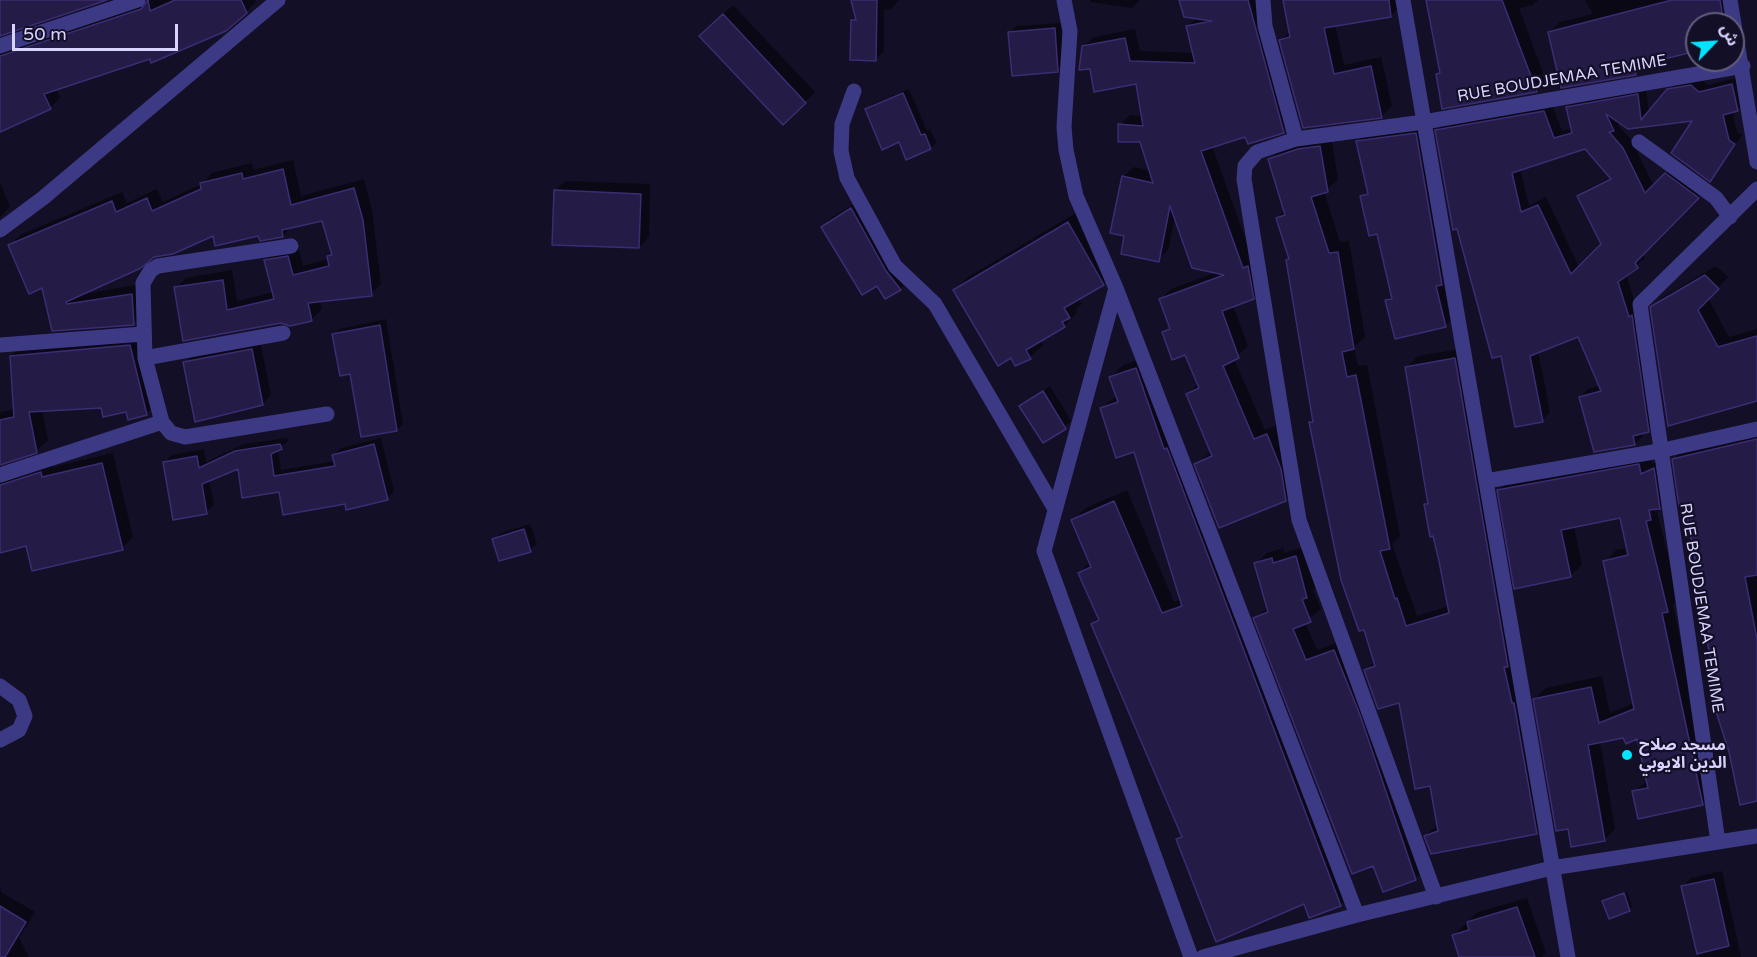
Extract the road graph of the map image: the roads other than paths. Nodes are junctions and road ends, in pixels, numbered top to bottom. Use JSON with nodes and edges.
{"nodes":[{"id":1,"x":138,"y":0,"type":"edge"},
{"id":2,"x":278,"y":0,"type":"edge"},
{"id":3,"x":1064,"y":0,"type":"edge"},
{"id":4,"x":1263,"y":0,"type":"edge"},
{"id":5,"x":1403,"y":0,"type":"edge"},
{"id":6,"x":0,"y":46,"type":"edge"},
{"id":7,"x":1709,"y":72,"type":"edge"},
{"id":8,"x":1744,"y":72,"type":"edge"},
{"id":9,"x":854,"y":91,"type":"dead end"},
{"id":10,"x":1424,"y":122,"type":"junction"},
{"id":11,"x":1296,"y":139,"type":"junction"},
{"id":12,"x":1639,"y":142,"type":"dead end"},
{"id":13,"x":1757,"y":162,"type":"edge"},
{"id":14,"x":1757,"y":189,"type":"edge"},
{"id":15,"x":1730,"y":217,"type":"junction"},
{"id":16,"x":0,"y":230,"type":"edge"},
{"id":17,"x":291,"y":246,"type":"dead end"},
{"id":18,"x":1116,"y":288,"type":"junction"},
{"id":19,"x":283,"y":333,"type":"dead end"},
{"id":20,"x":143,"y":334,"type":"junction"},
{"id":21,"x":0,"y":345,"type":"edge"},
{"id":22,"x":145,"y":358,"type":"junction"},
{"id":23,"x":327,"y":414,"type":"dead end"},
{"id":24,"x":162,"y":422,"type":"junction"},
{"id":25,"x":1757,"y":429,"type":"edge"},
{"id":26,"x":1659,"y":451,"type":"junction"},
{"id":27,"x":0,"y":475,"type":"edge"},
{"id":28,"x":1486,"y":481,"type":"junction"},
{"id":29,"x":1055,"y":509,"type":"junction"},
{"id":30,"x":0,"y":686,"type":"edge"},
{"id":31,"x":0,"y":740,"type":"edge"},
{"id":32,"x":1757,"y":836,"type":"edge"},
{"id":33,"x":1718,"y":842,"type":"junction"},
{"id":34,"x":1552,"y":868,"type":"junction"},
{"id":35,"x":1436,"y":897,"type":"junction"},
{"id":36,"x":1357,"y":915,"type":"junction"},
{"id":37,"x":1191,"y":957,"type":"edge"},
{"id":38,"x":1203,"y":957,"type":"edge"},
{"id":39,"x":1568,"y":957,"type":"edge"}],
"edges":[{"from":1,"to":6,"type":"street"},
{"from":2,"to":16,"type":"street"},
{"from":3,"to":18,"type":"street"},
{"from":4,"to":11,"type":"street"},
{"from":5,"to":10,"type":"street"},
{"from":7,"to":10,"type":"street","name":"RUE BOUDJEMAA TEMIME"},
{"from":8,"to":13,"type":"street"},
{"from":9,"to":29,"type":"street"},
{"from":10,"to":11,"type":"street","name":"RUE BOUDJEMAA TEMIME"},
{"from":10,"to":28,"type":"street"},
{"from":11,"to":35,"type":"street","name":"RUE BOUDJEMAA TEMIME"},
{"from":12,"to":15,"type":"street"},
{"from":14,"to":15,"type":"street","name":"RUE BOUDJEMAA TEMIME"},
{"from":15,"to":26,"type":"street","name":"RUE BOUDJEMAA TEMIME"},
{"from":17,"to":20,"type":"street"},
{"from":18,"to":29,"type":"street"},
{"from":18,"to":36,"type":"street"},
{"from":19,"to":22,"type":"street"},
{"from":20,"to":21,"type":"street"},
{"from":20,"to":22,"type":"street"},
{"from":22,"to":24,"type":"street"},
{"from":23,"to":24,"type":"street"},
{"from":24,"to":27,"type":"street"},
{"from":25,"to":26,"type":"street"},
{"from":26,"to":28,"type":"street"},
{"from":26,"to":33,"type":"street","name":"RUE BOUDJEMAA TEMIME"},
{"from":28,"to":34,"type":"street"},
{"from":29,"to":37,"type":"street"},
{"from":30,"to":31,"type":"street"},
{"from":32,"to":33,"type":"street"},
{"from":33,"to":34,"type":"street"},
{"from":34,"to":35,"type":"street"},
{"from":34,"to":39,"type":"street"},
{"from":35,"to":36,"type":"street"},
{"from":36,"to":38,"type":"street"}]}
